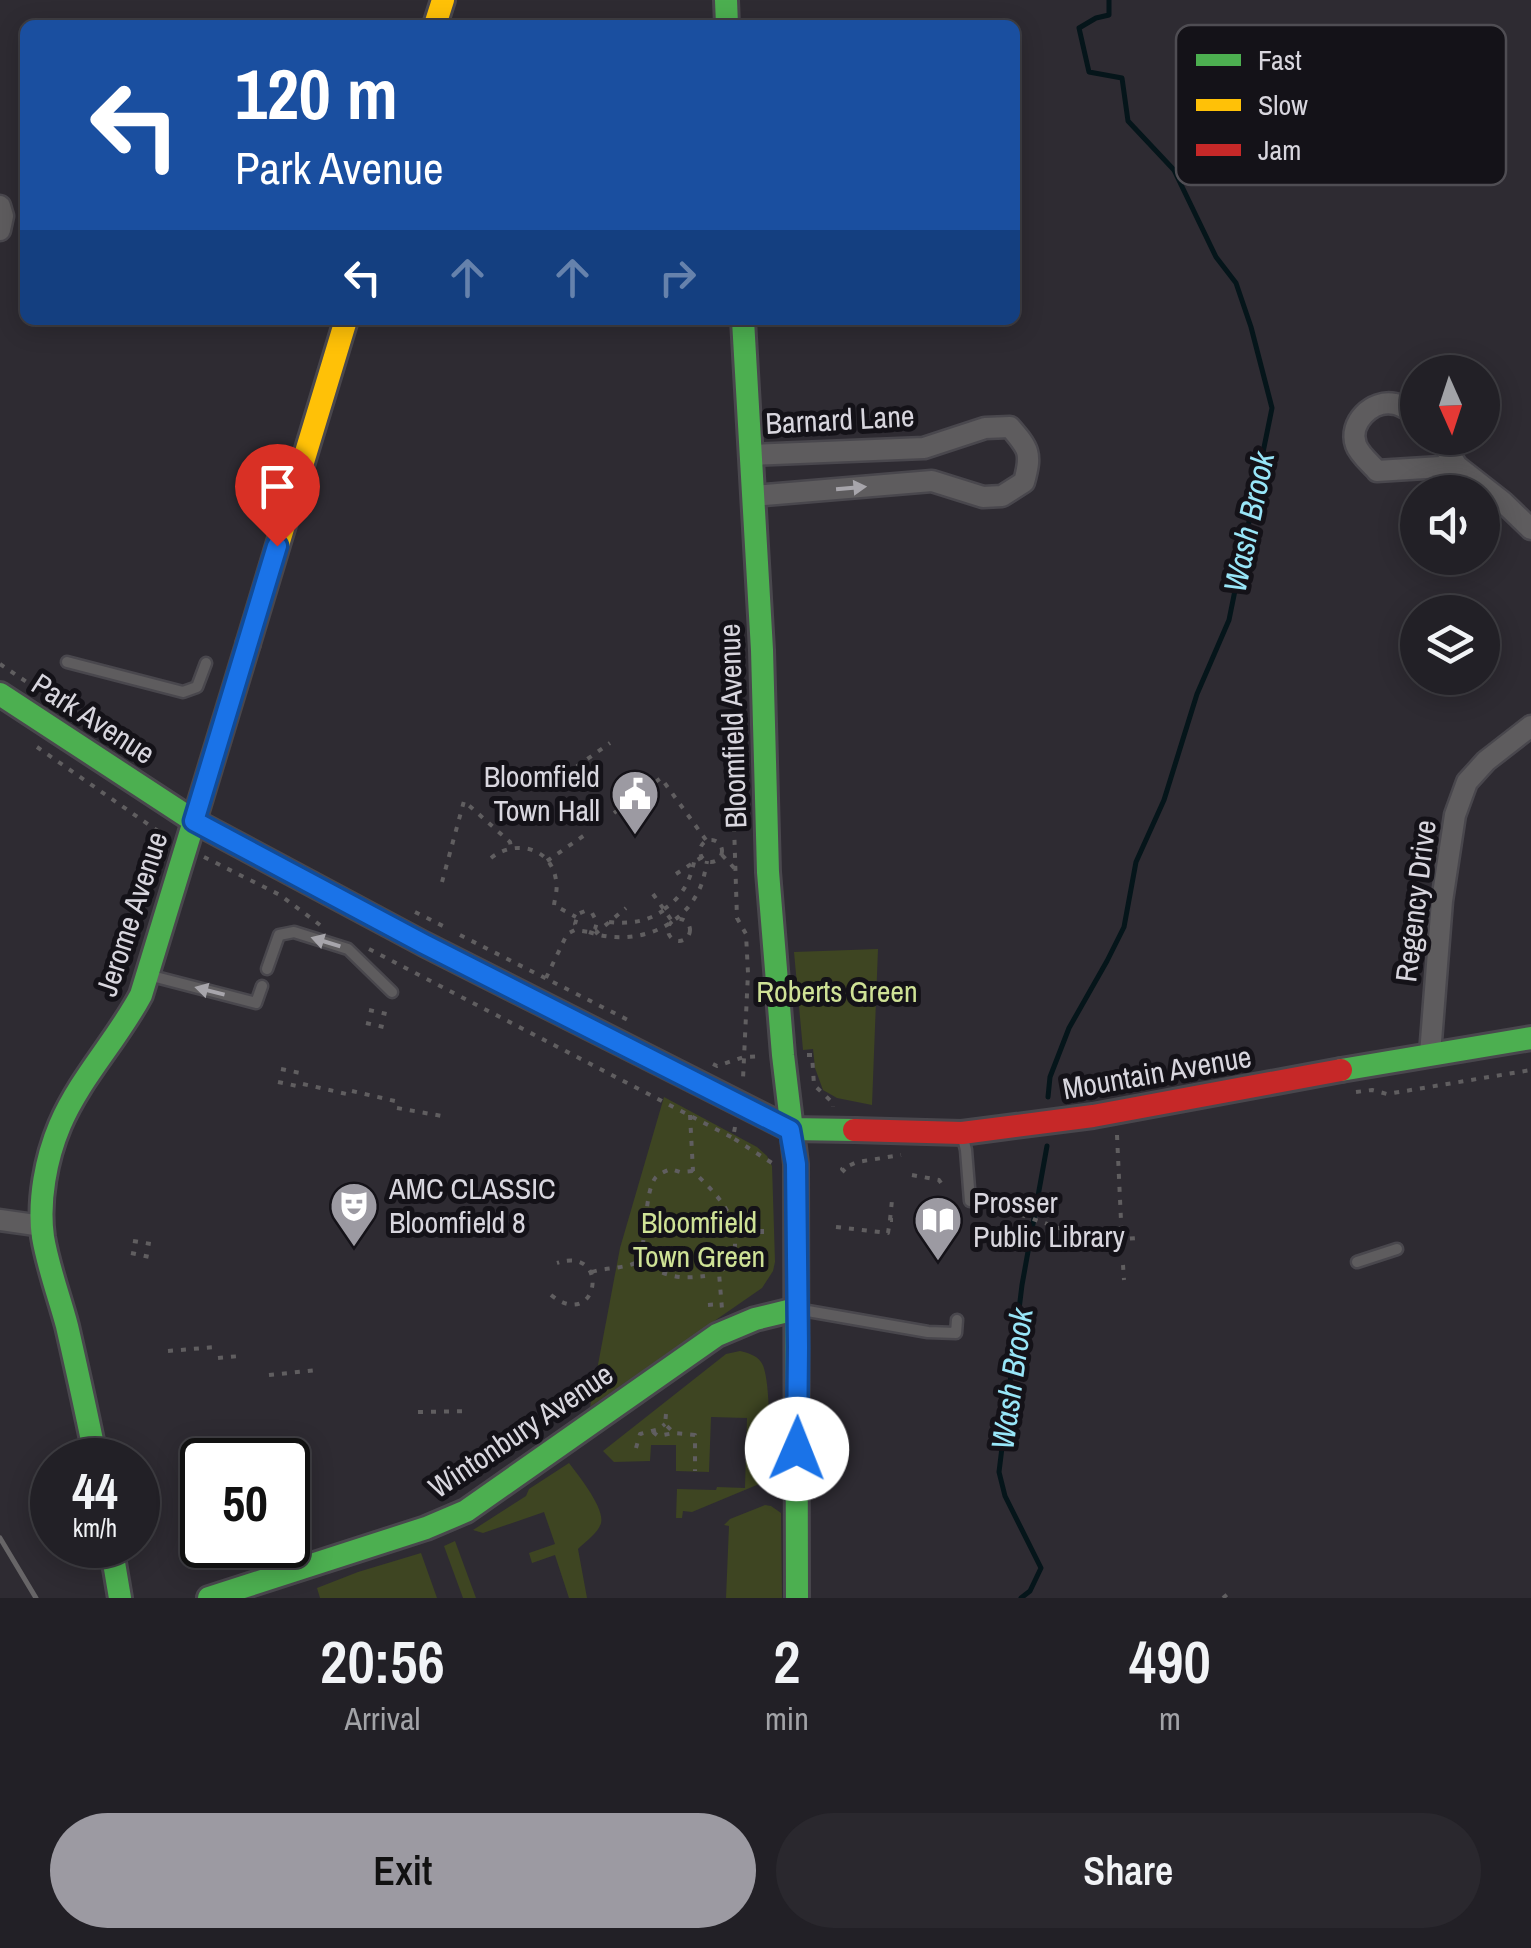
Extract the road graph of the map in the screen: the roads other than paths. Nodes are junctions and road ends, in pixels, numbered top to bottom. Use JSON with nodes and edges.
{"nodes":[{"id":1,"x":0,"y":206,"type":"edge"},
{"id":2,"x":0,"y":230,"type":"edge"},
{"id":3,"x":344,"y":325,"type":"edge"},
{"id":4,"x":743,"y":325,"type":"edge"},
{"id":5,"x":1400,"y":407,"type":"edge"},
{"id":6,"x":750,"y":455,"type":"junction"},
{"id":7,"x":1450,"y":455,"type":"edge"},
{"id":8,"x":1457,"y":466,"type":"junction"},
{"id":9,"x":754,"y":496,"type":"junction"},
{"id":10,"x":1531,"y":529,"type":"edge"},
{"id":11,"x":67,"y":662,"type":"dead end"},
{"id":12,"x":206,"y":662,"type":"dead end"},
{"id":13,"x":0,"y":694,"type":"edge"},
{"id":14,"x":1531,"y":726,"type":"edge"},
{"id":15,"x":194,"y":821,"type":"junction"},
{"id":16,"x":267,"y":969,"type":"dead end"},
{"id":17,"x":148,"y":974,"type":"junction"},
{"id":18,"x":262,"y":986,"type":"dead end"},
{"id":19,"x":392,"y":992,"type":"dead end"},
{"id":20,"x":1531,"y":1038,"type":"edge"},
{"id":21,"x":1430,"y":1054,"type":"junction"},
{"id":22,"x":790,"y":1130,"type":"junction"},
{"id":23,"x":962,"y":1133,"type":"junction"},
{"id":24,"x":970,"y":1200,"type":"dead end"},
{"id":25,"x":0,"y":1220,"type":"edge"},
{"id":26,"x":42,"y":1226,"type":"junction"},
{"id":27,"x":1397,"y":1249,"type":"dead end"},
{"id":28,"x":1358,"y":1262,"type":"dead end"},
{"id":29,"x":796,"y":1309,"type":"junction"},
{"id":30,"x":957,"y":1320,"type":"dead end"},
{"id":31,"x":92,"y":1438,"type":"edge"},
{"id":32,"x":115,"y":1568,"type":"edge"},
{"id":33,"x":120,"y":1598,"type":"edge"},
{"id":34,"x":209,"y":1598,"type":"edge"},
{"id":35,"x":797,"y":1598,"type":"edge"}],
"edges":[{"from":1,"to":2,"type":"street"},
{"from":3,"to":15,"type":"main road","name":"Jerome Avenue"},
{"from":4,"to":6,"type":"main road","name":"Bloomfield Avenue"},
{"from":5,"to":8,"type":"street"},
{"from":6,"to":9,"type":"main road","name":"Bloomfield Avenue"},
{"from":9,"to":6,"type":"street","name":"Barnard Lane","one_way":true},
{"from":7,"to":8,"type":"street"},
{"from":8,"to":10,"type":"street"},
{"from":9,"to":22,"type":"main road","name":"Bloomfield Avenue"},
{"from":11,"to":12,"type":"lane"},
{"from":13,"to":15,"type":"main road","name":"Park Avenue"},
{"from":14,"to":21,"type":"street","name":"Regency Drive"},
{"from":15,"to":17,"type":"main road","name":"Jerome Avenue"},
{"from":15,"to":22,"type":"main road","name":"Park Avenue"},
{"from":19,"to":16,"type":"lane","one_way":true},
{"from":18,"to":17,"type":"lane","one_way":true},
{"from":17,"to":26,"type":"main road","name":"Jerome Avenue"},
{"from":20,"to":21,"type":"main road","name":"Mountain Avenue"},
{"from":21,"to":23,"type":"main road","name":"Mountain Avenue"},
{"from":22,"to":23,"type":"main road","name":"Mountain Avenue"},
{"from":22,"to":29,"type":"main road","name":"Bloomfield Avenue"},
{"from":23,"to":24,"type":"lane"},
{"from":25,"to":26,"type":"street"},
{"from":26,"to":31,"type":"main road","name":"Jerome Avenue"},
{"from":27,"to":28,"type":"lane"},
{"from":29,"to":30,"type":"lane"},
{"from":29,"to":34,"type":"main road","name":"Wintonbury Avenue"},
{"from":29,"to":35,"type":"main road","name":"Bloomfield Avenue"},
{"from":32,"to":33,"type":"main road"}]}
